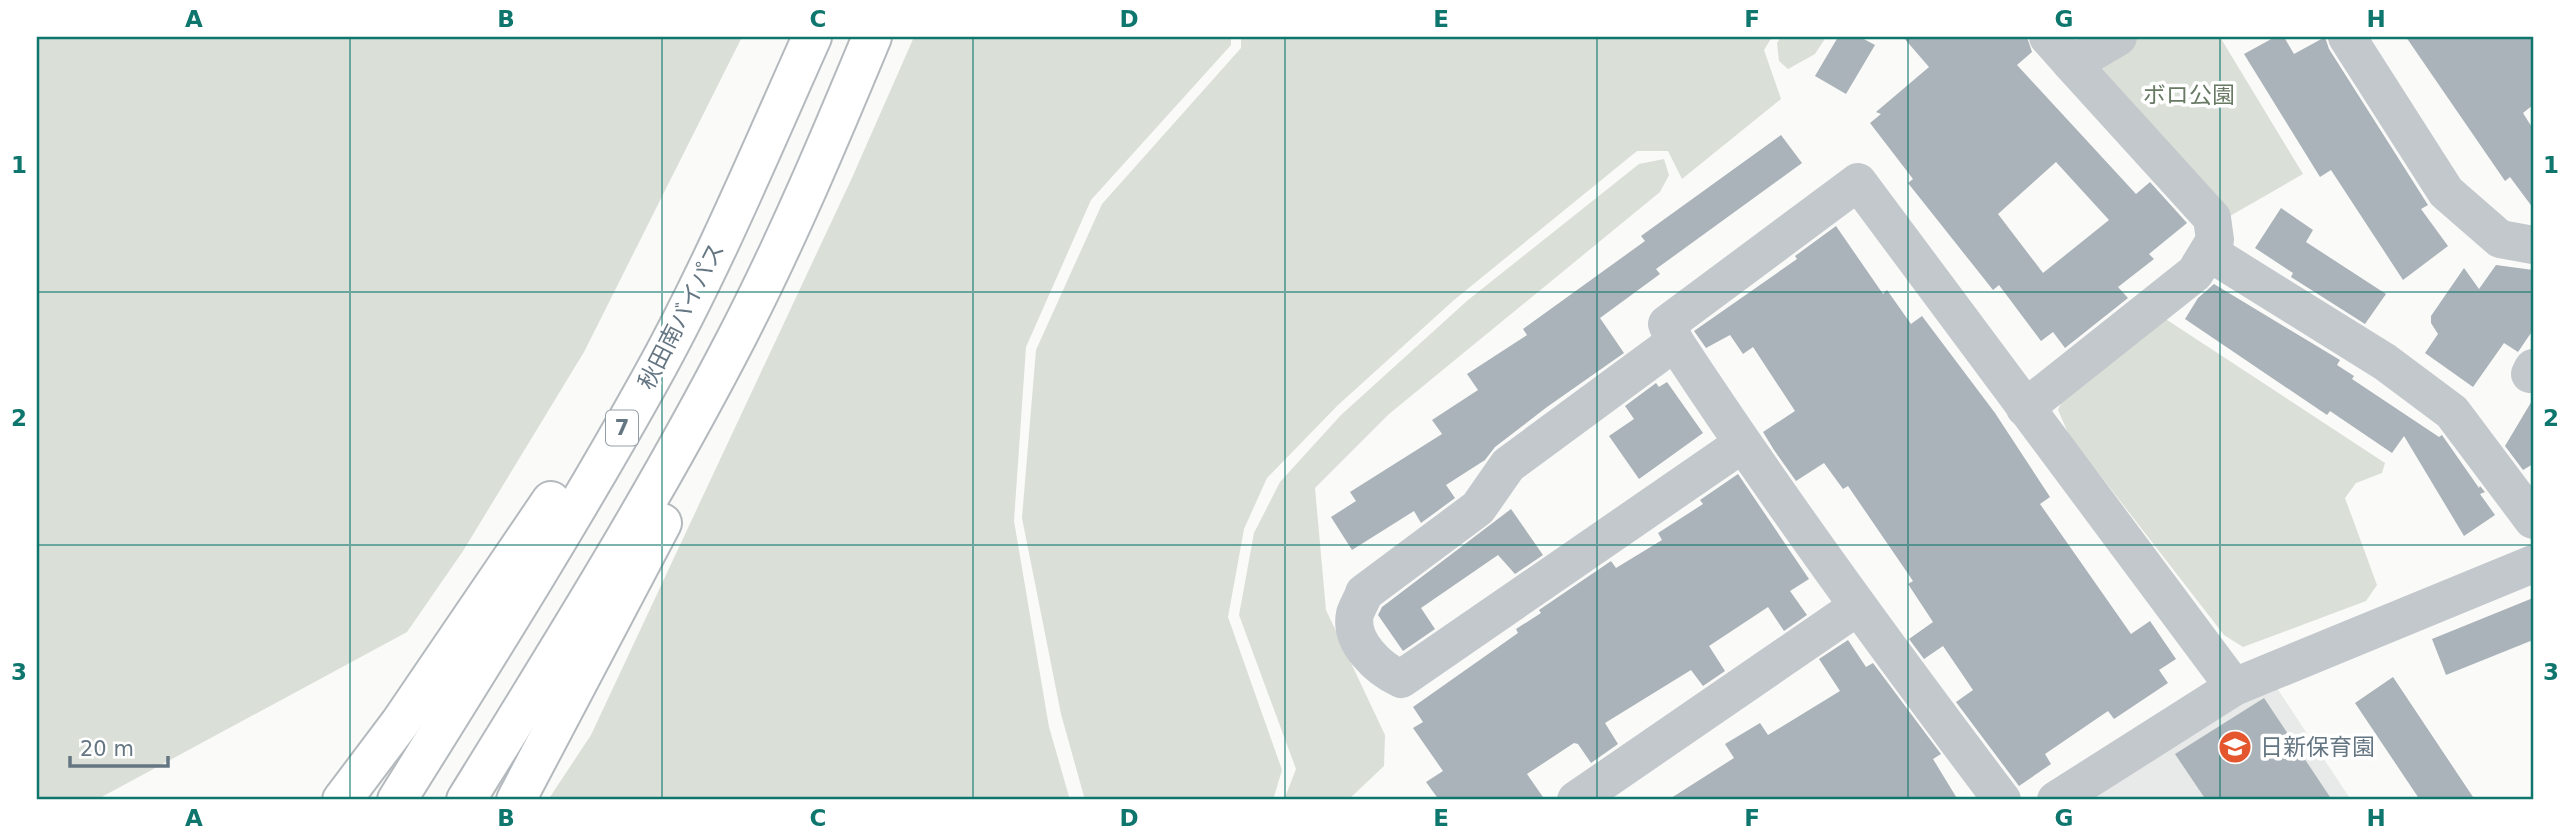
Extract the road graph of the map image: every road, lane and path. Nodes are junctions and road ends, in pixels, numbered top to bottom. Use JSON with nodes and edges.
{"nodes":[{"id":1,"x":812,"y":37,"type":"edge"},
{"id":2,"x":872,"y":37,"type":"edge"},
{"id":3,"x":2118,"y":37,"type":"edge"},
{"id":4,"x":2347,"y":37,"type":"edge"},
{"id":5,"x":2060,"y":50,"type":"edge"},
{"id":6,"x":2533,"y":245,"type":"edge"},
{"id":7,"x":2210,"y":253,"type":"junction"},
{"id":8,"x":688,"y":307,"type":"junction"},
{"id":9,"x":738,"y":334,"type":"junction"},
{"id":10,"x":1675,"y":342,"type":"junction"},
{"id":11,"x":2025,"y":408,"type":"junction"},
{"id":12,"x":1742,"y":444,"type":"junction"},
{"id":13,"x":2533,"y":520,"type":"edge"},
{"id":14,"x":2533,"y":564,"type":"edge"},
{"id":15,"x":1857,"y":607,"type":"junction"},
{"id":16,"x":2234,"y":687,"type":"junction"},
{"id":17,"x":342,"y":800,"type":"edge"},
{"id":18,"x":397,"y":800,"type":"edge"},
{"id":19,"x":466,"y":800,"type":"edge"},
{"id":20,"x":516,"y":800,"type":"edge"},
{"id":21,"x":1576,"y":800,"type":"edge"},
{"id":22,"x":2001,"y":800,"type":"edge"},
{"id":23,"x":2056,"y":800,"type":"edge"}],
"edges":[{"from":1,"to":8,"type":"highway","name":"秋田南バイパス","number":"7"},
{"from":2,"to":9,"type":"highway"},
{"from":3,"to":5,"type":"street"},
{"from":4,"to":6,"type":"street"},
{"from":5,"to":7,"type":"street"},
{"from":7,"to":11,"type":"street"},
{"from":7,"to":13,"type":"street"},
{"from":8,"to":17,"type":"highway"},
{"from":8,"to":18,"type":"highway","name":"秋田南バイパス","number":"7"},
{"from":9,"to":19,"type":"highway"},
{"from":9,"to":20,"type":"highway"},
{"from":10,"to":11,"type":"street"},
{"from":10,"to":12,"type":"street"},
{"from":10,"to":12,"type":"street"},
{"from":11,"to":16,"type":"street"},
{"from":12,"to":15,"type":"street"},
{"from":14,"to":16,"type":"street"},
{"from":15,"to":21,"type":"street"},
{"from":15,"to":22,"type":"street"},
{"from":16,"to":23,"type":"street"}]}
